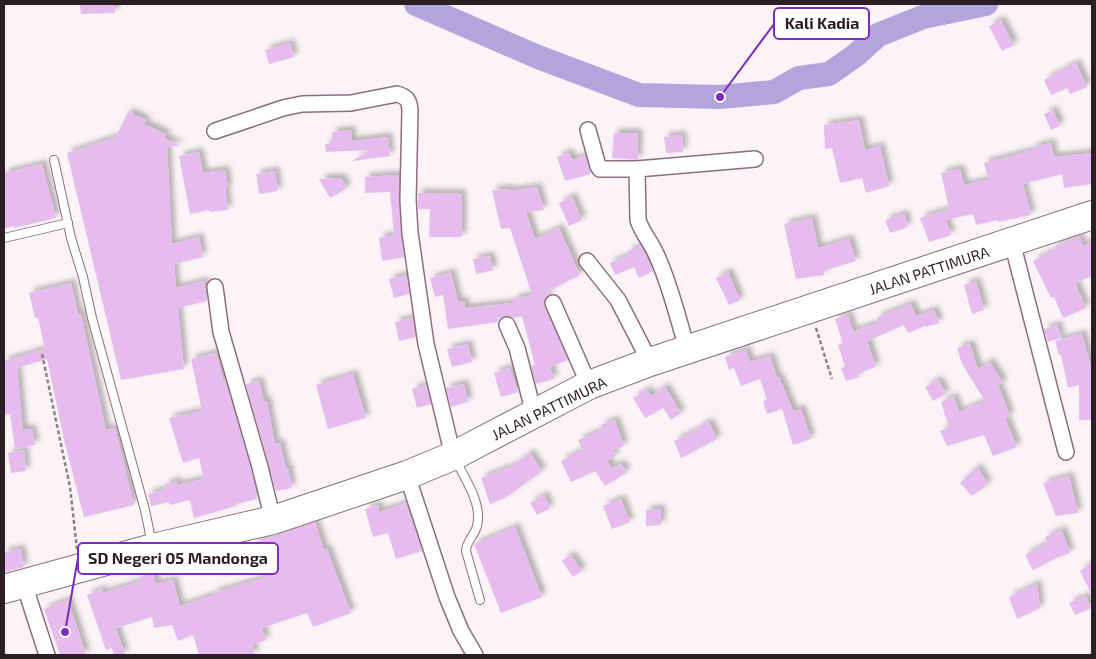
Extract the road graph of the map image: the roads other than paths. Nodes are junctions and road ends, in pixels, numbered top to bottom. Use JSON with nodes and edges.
{"nodes":[{"id":1,"x":588,"y":130,"type":"dead end"},
{"id":2,"x":216,"y":132,"type":"dead end"},
{"id":3,"x":755,"y":159,"type":"dead end"},
{"id":4,"x":54,"y":160,"type":"dead end"},
{"id":5,"x":637,"y":169,"type":"junction"},
{"id":6,"x":1092,"y":215,"type":"edge"},
{"id":7,"x":68,"y":223,"type":"junction"},
{"id":8,"x":4,"y":238,"type":"edge"},
{"id":9,"x":1012,"y":242,"type":"junction"},
{"id":10,"x":587,"y":261,"type":"dead end"},
{"id":11,"x":215,"y":287,"type":"dead end"},
{"id":12,"x":553,"y":303,"type":"dead end"},
{"id":13,"x":507,"y":325,"type":"dead end"},
{"id":14,"x":688,"y":351,"type":"junction"},
{"id":15,"x":650,"y":362,"type":"junction"},
{"id":16,"x":589,"y":385,"type":"junction"},
{"id":17,"x":534,"y":414,"type":"junction"},
{"id":18,"x":1066,"y":452,"type":"dead end"},
{"id":19,"x":453,"y":456,"type":"junction"},
{"id":20,"x":407,"y":475,"type":"junction"},
{"id":21,"x":272,"y":520,"type":"junction"},
{"id":22,"x":153,"y":548,"type":"junction"},
{"id":23,"x":14,"y":586,"type":"edge"},
{"id":24,"x":480,"y":600,"type":"dead end"},
{"id":25,"x":47,"y":655,"type":"edge"},
{"id":26,"x":475,"y":655,"type":"edge"}],
"edges":[{"from":1,"to":5,"type":"street"},
{"from":2,"to":19,"type":"street"},
{"from":3,"to":5,"type":"street"},
{"from":4,"to":7,"type":"lane"},
{"from":5,"to":14,"type":"street"},
{"from":6,"to":9,"type":"highway","name":"JALAN PATTIMURA"},
{"from":7,"to":8,"type":"lane"},
{"from":7,"to":22,"type":"lane"},
{"from":9,"to":14,"type":"highway","name":"JALAN PATTIMURA"},
{"from":9,"to":18,"type":"street"},
{"from":10,"to":15,"type":"street"},
{"from":11,"to":21,"type":"street"},
{"from":12,"to":16,"type":"street"},
{"from":13,"to":17,"type":"street"},
{"from":14,"to":15,"type":"highway","name":"JALAN PATTIMURA"},
{"from":15,"to":16,"type":"highway","name":"JALAN PATTIMURA"},
{"from":16,"to":17,"type":"highway","name":"JALAN PATTIMURA"},
{"from":17,"to":19,"type":"highway","name":"JALAN PATTIMURA"},
{"from":19,"to":20,"type":"highway","name":"JALAN PATTIMURA"},
{"from":19,"to":24,"type":"lane"},
{"from":20,"to":21,"type":"highway","name":"JALAN PATTIMURA"},
{"from":20,"to":26,"type":"street"},
{"from":21,"to":22,"type":"highway","name":"JALAN PATTIMURA"},
{"from":22,"to":23,"type":"highway","name":"JALAN PATTIMURA"},
{"from":23,"to":25,"type":"street"}]}
